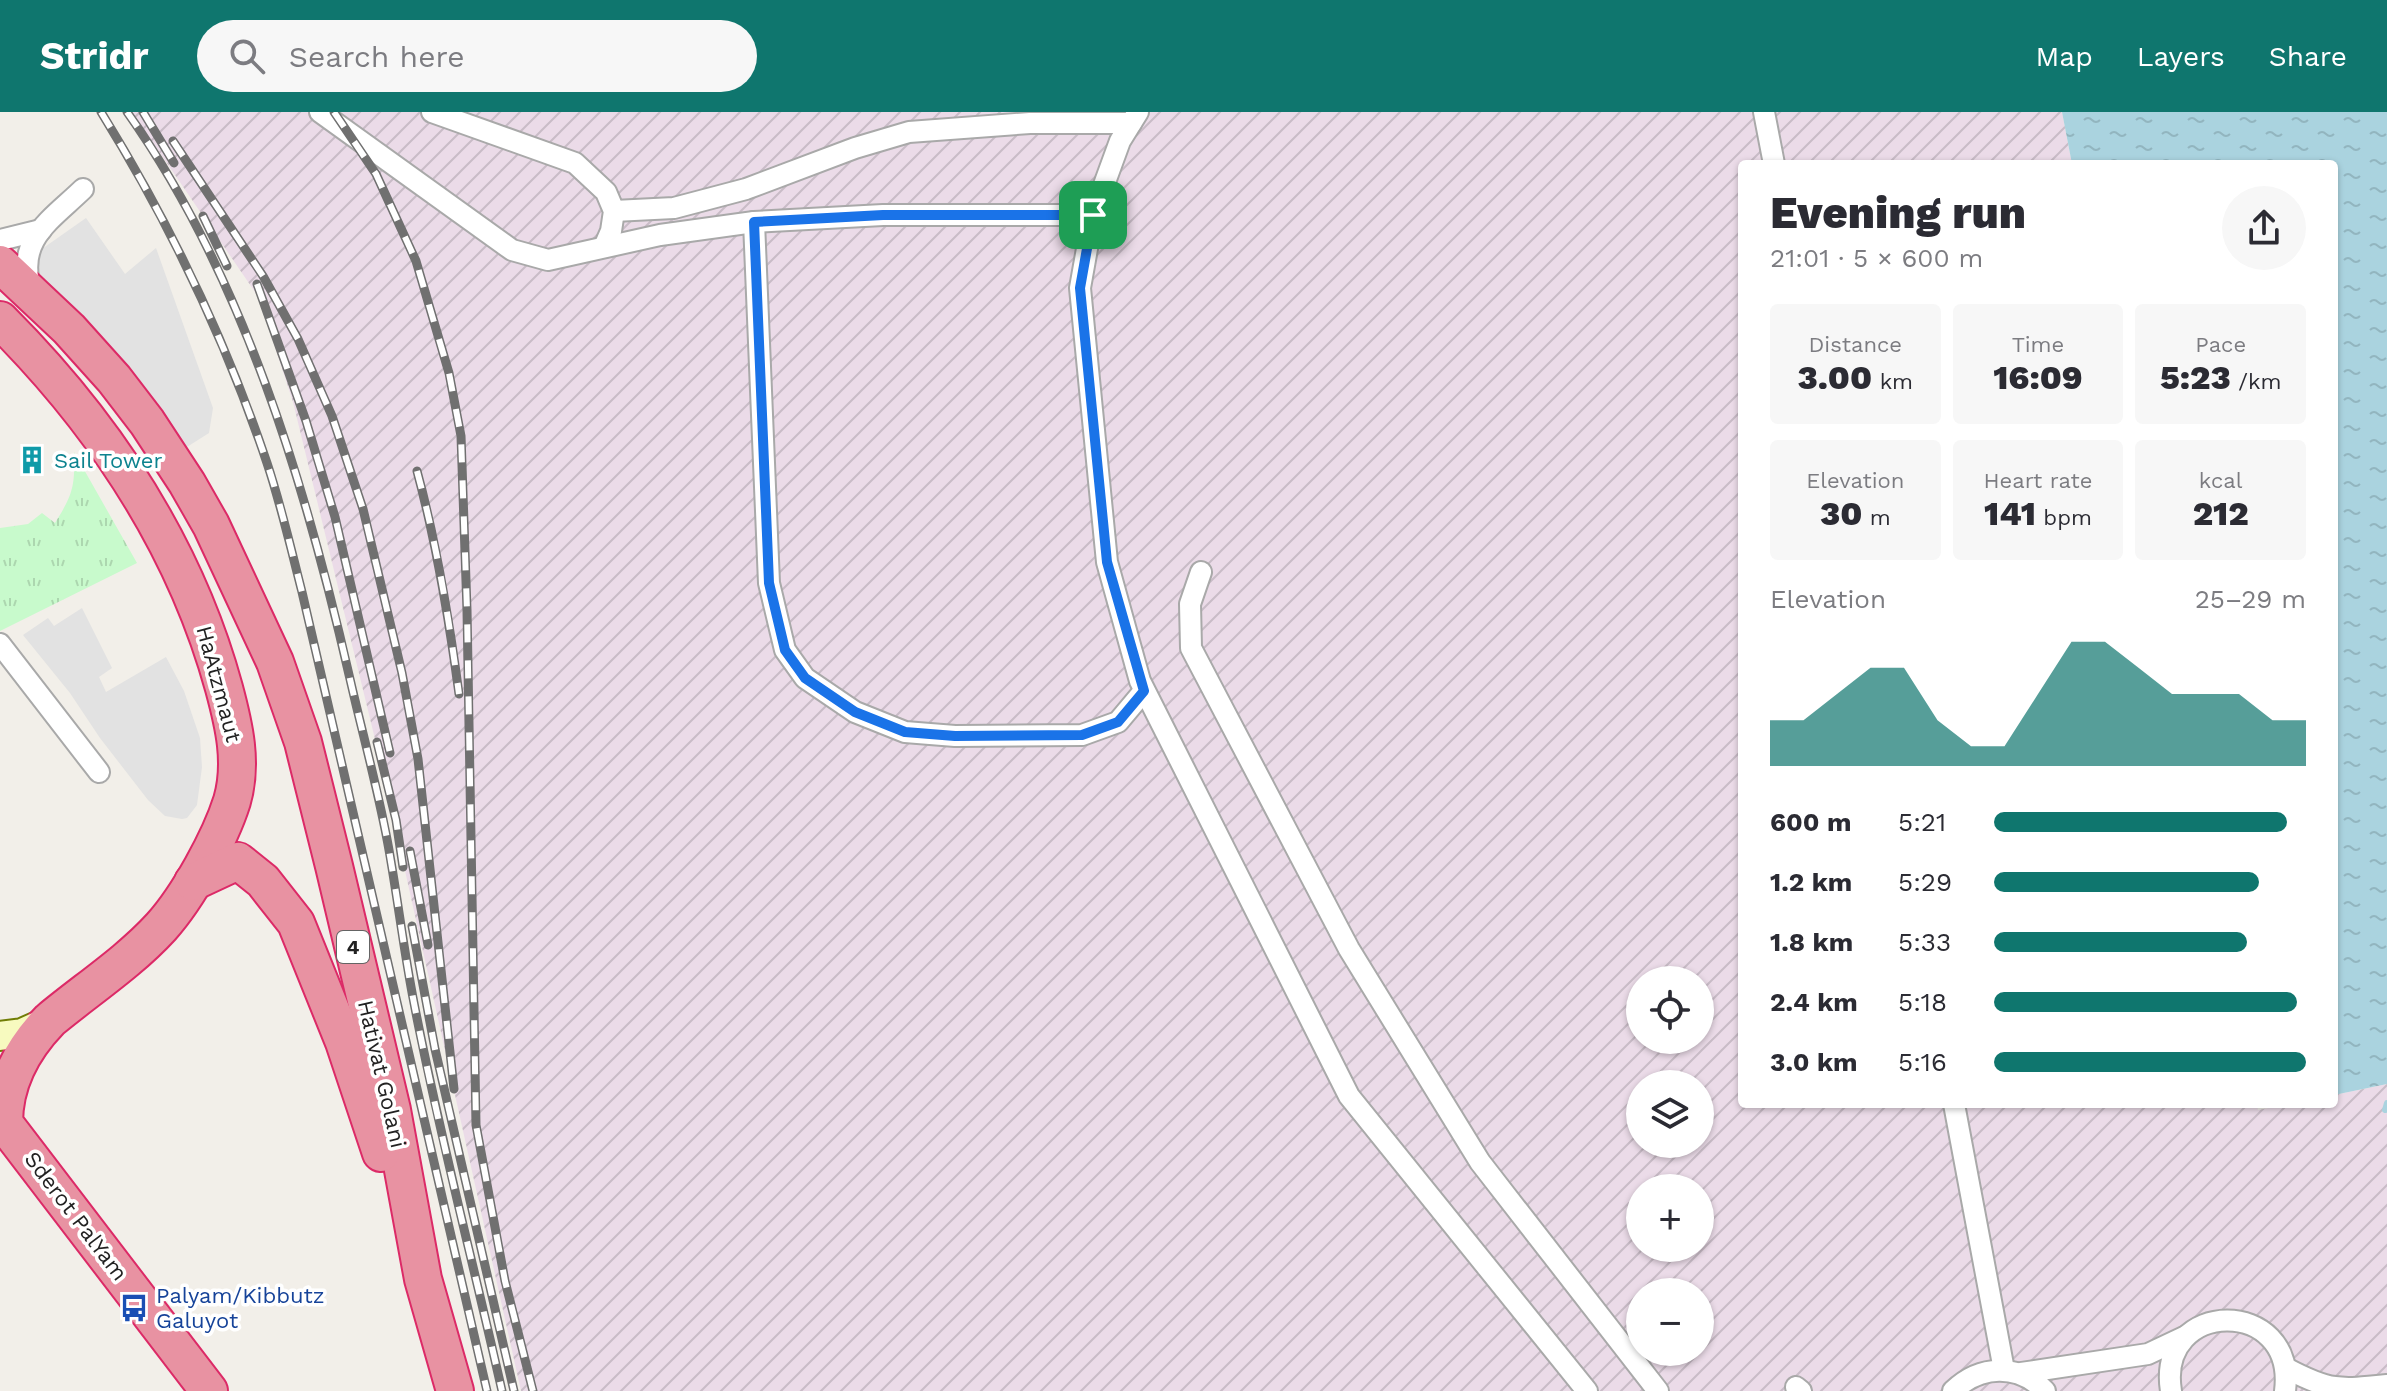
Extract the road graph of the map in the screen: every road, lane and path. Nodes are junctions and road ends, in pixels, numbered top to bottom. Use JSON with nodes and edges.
{"nodes":[{"id":1,"x":320,"y":112,"type":"edge"},
{"id":2,"x":432,"y":112,"type":"edge"},
{"id":3,"x":1764,"y":112,"type":"edge"},
{"id":4,"x":1134,"y":118,"type":"edge"},
{"id":5,"x":1773,"y":160,"type":"edge"},
{"id":6,"x":83,"y":189,"type":"dead end"},
{"id":7,"x":614,"y":211,"type":"junction"},
{"id":8,"x":1093,"y":215,"type":"junction"},
{"id":9,"x":754,"y":222,"type":"junction"},
{"id":10,"x":41,"y":230,"type":"junction"},
{"id":11,"x":0,"y":240,"type":"edge"},
{"id":12,"x":604,"y":247,"type":"junction"},
{"id":13,"x":0,"y":264,"type":"edge"},
{"id":14,"x":33,"y":294,"type":"junction"},
{"id":15,"x":6,"y":331,"type":"edge"},
{"id":16,"x":1201,"y":572,"type":"dead end"},
{"id":17,"x":0,"y":644,"type":"edge"},
{"id":18,"x":1144,"y":691,"type":"junction"},
{"id":19,"x":99,"y":772,"type":"dead end"},
{"id":20,"x":190,"y":884,"type":"junction"},
{"id":21,"x":50,"y":1020,"type":"junction"},
{"id":22,"x":0,"y":1036,"type":"edge"},
{"id":23,"x":1955,"y":1108,"type":"edge"},
{"id":24,"x":2,"y":1121,"type":"edge"},
{"id":25,"x":423,"y":1279,"type":"junction"},
{"id":26,"x":2184,"y":1337,"type":"junction"},
{"id":27,"x":2286,"y":1368,"type":"junction"},
{"id":28,"x":2013,"y":1371,"type":"junction"},
{"id":29,"x":201,"y":1383,"type":"edge"},
{"id":30,"x":2387,"y":1385,"type":"edge"},
{"id":31,"x":455,"y":1391,"type":"edge"},
{"id":32,"x":1587,"y":1391,"type":"edge"},
{"id":33,"x":1658,"y":1391,"type":"edge"},
{"id":34,"x":1953,"y":1391,"type":"edge"},
{"id":35,"x":2045,"y":1391,"type":"edge"},
{"id":36,"x":2171,"y":1391,"type":"edge"},
{"id":37,"x":2285,"y":1391,"type":"edge"}],
"edges":[{"from":1,"to":12,"type":"street"},
{"from":2,"to":7,"type":"street"},
{"from":3,"to":5,"type":"street"},
{"from":4,"to":7,"type":"street"},
{"from":4,"to":8,"type":"street"},
{"from":6,"to":10,"type":"street"},
{"from":7,"to":12,"type":"street"},
{"from":8,"to":9,"type":"street"},
{"from":8,"to":18,"type":"street"},
{"from":9,"to":12,"type":"street"},
{"from":9,"to":18,"type":"street"},
{"from":10,"to":11,"type":"street"},
{"from":10,"to":14,"type":"street"},
{"from":13,"to":14,"type":"highway","number":"4"},
{"from":14,"to":25,"type":"highway","name":"Hativat Golani","number":"4"},
{"from":15,"to":20,"type":"highway","name":"HaAtzmaut"},
{"from":16,"to":33,"type":"street"},
{"from":17,"to":19,"type":"street"},
{"from":18,"to":32,"type":"street"},
{"from":20,"to":21,"type":"highway","name":"HaAtzmaut"},
{"from":20,"to":25,"type":"highway"},
{"from":21,"to":22,"type":"street"},
{"from":21,"to":24,"type":"highway","name":"HaAtzmaut"},
{"from":23,"to":28,"type":"street"},
{"from":24,"to":29,"type":"highway","name":"Sderot PalYam"},
{"from":25,"to":31,"type":"highway","name":"Hativat Golani","number":"4"},
{"from":26,"to":27,"type":"street"},
{"from":26,"to":28,"type":"street"},
{"from":26,"to":36,"type":"street"},
{"from":27,"to":30,"type":"street"},
{"from":27,"to":37,"type":"street"},
{"from":28,"to":34,"type":"street"},
{"from":28,"to":35,"type":"street"}]}
